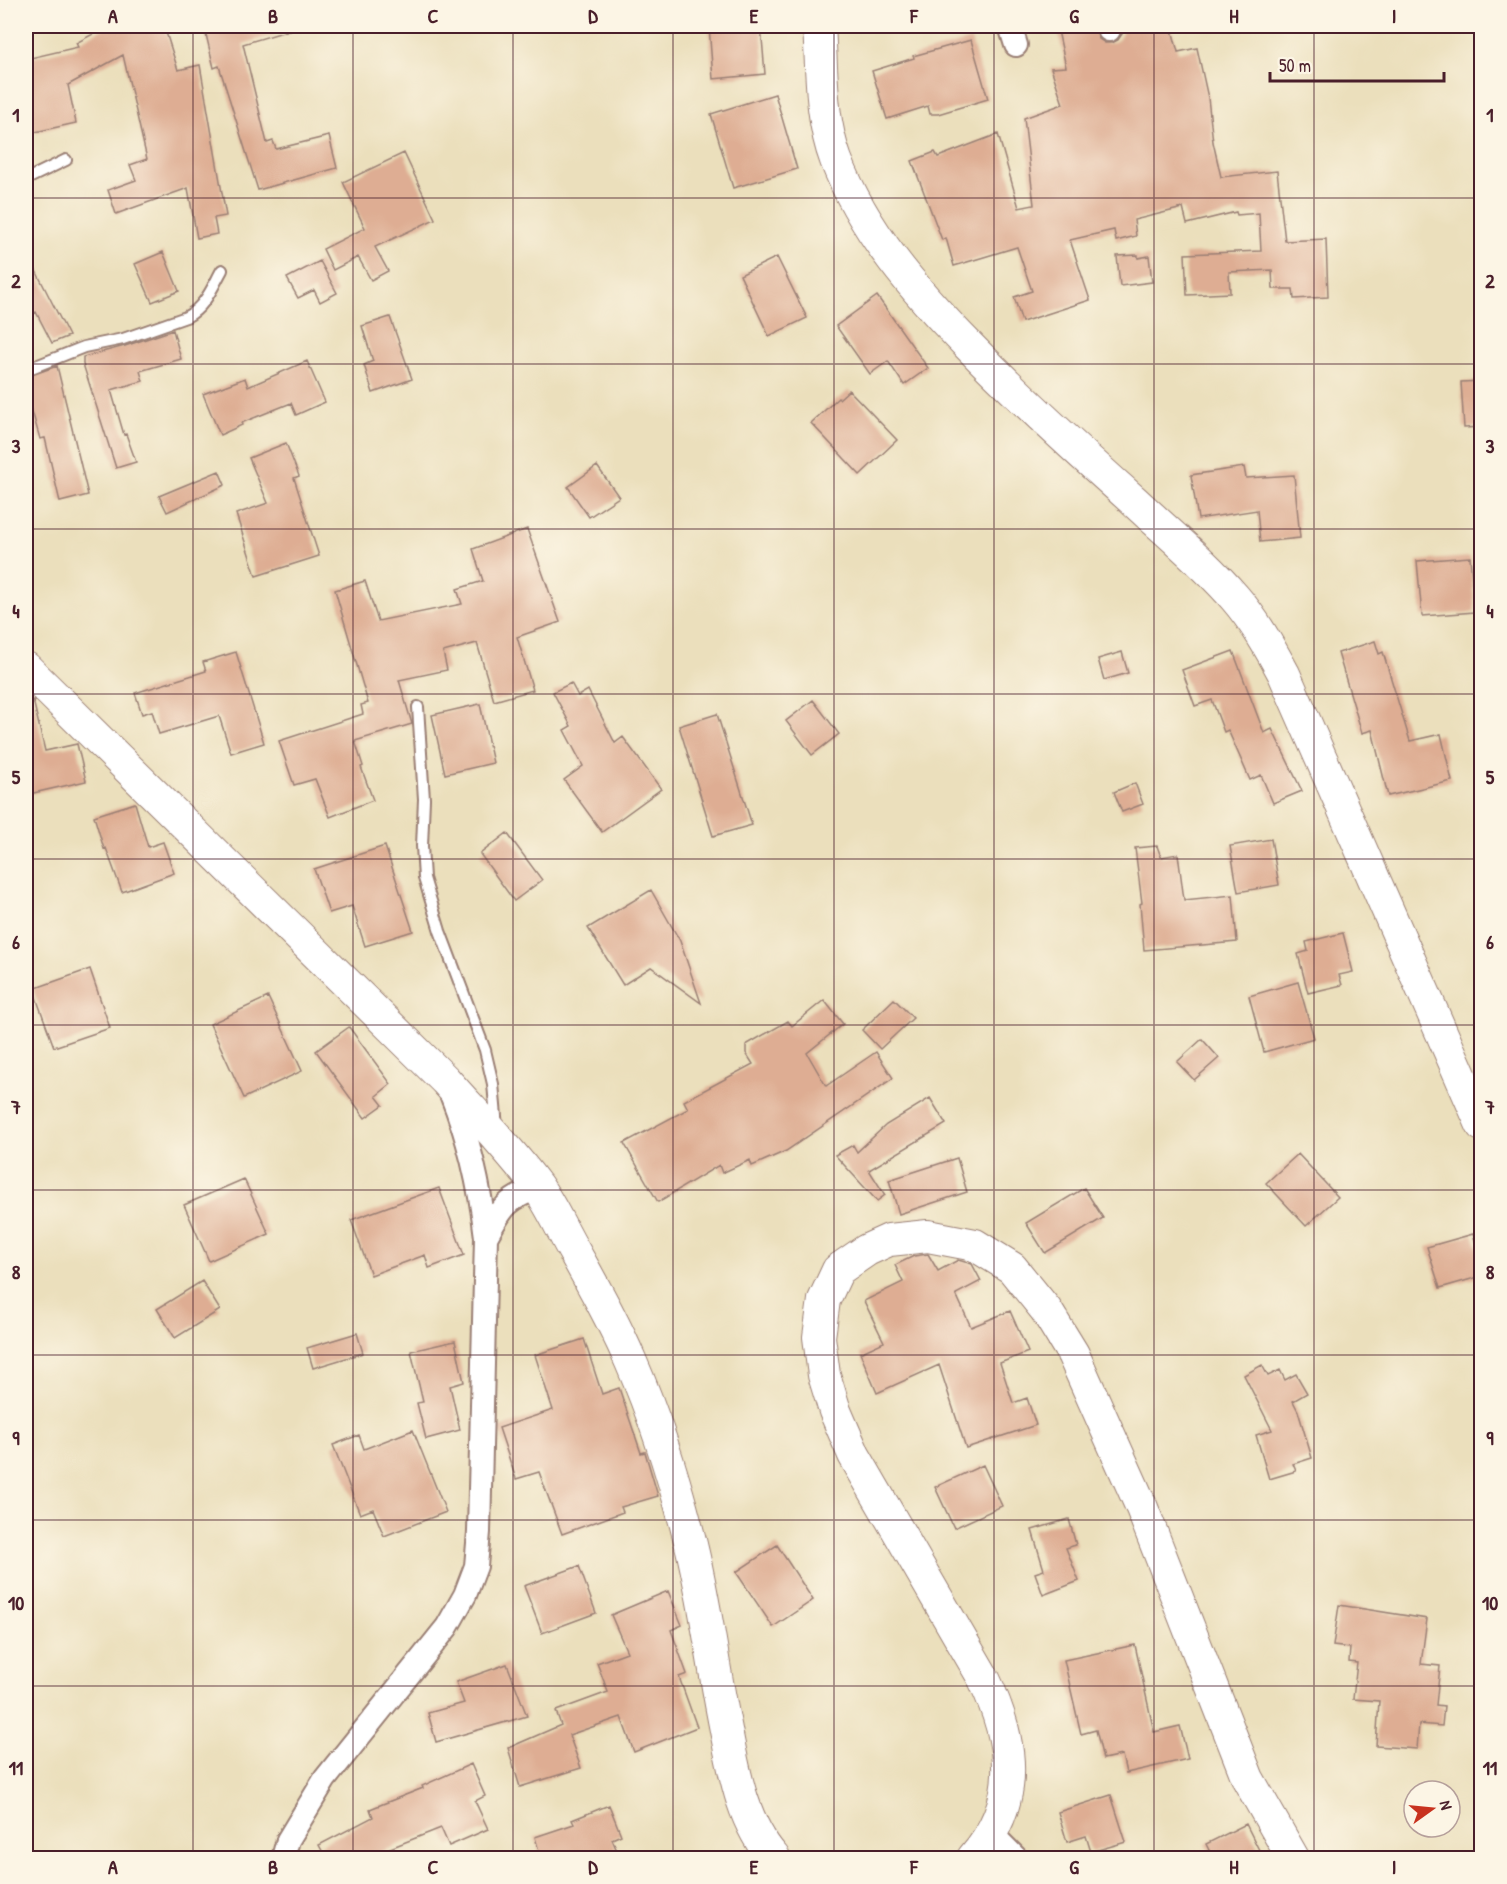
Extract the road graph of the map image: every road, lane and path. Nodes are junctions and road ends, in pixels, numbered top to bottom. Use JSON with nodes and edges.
{"nodes":[{"id":1,"x":819,"y":26,"type":"edge"},
{"id":2,"x":66,"y":160,"type":"dead end"},
{"id":3,"x":26,"y":178,"type":"edge"},
{"id":4,"x":222,"y":270,"type":"dead end"},
{"id":5,"x":26,"y":370,"type":"edge"},
{"id":6,"x":26,"y":668,"type":"edge"},
{"id":7,"x":418,"y":707,"type":"dead end"},
{"id":8,"x":445,"y":1080,"type":"junction"},
{"id":9,"x":1482,"y":1125,"type":"edge"},
{"id":10,"x":498,"y":1140,"type":"junction"},
{"id":11,"x":538,"y":1188,"type":"junction"},
{"id":12,"x":486,"y":1237,"type":"junction"},
{"id":13,"x":983,"y":1846,"type":"edge"},
{"id":14,"x":283,"y":1858,"type":"edge"},
{"id":15,"x":774,"y":1858,"type":"edge"},
{"id":16,"x":1016,"y":1858,"type":"edge"},
{"id":17,"x":1293,"y":1858,"type":"edge"}],
"edges":[{"from":1,"to":9,"type":"street"},
{"from":2,"to":3,"type":"lane"},
{"from":4,"to":5,"type":"lane"},
{"from":6,"to":8,"type":"street"},
{"from":7,"to":10,"type":"lane"},
{"from":8,"to":10,"type":"street"},
{"from":8,"to":12,"type":"street"},
{"from":10,"to":11,"type":"street"},
{"from":11,"to":12,"type":"street"},
{"from":11,"to":15,"type":"street"},
{"from":12,"to":14,"type":"street"},
{"from":13,"to":16,"type":"street"},
{"from":13,"to":17,"type":"street"}]}
